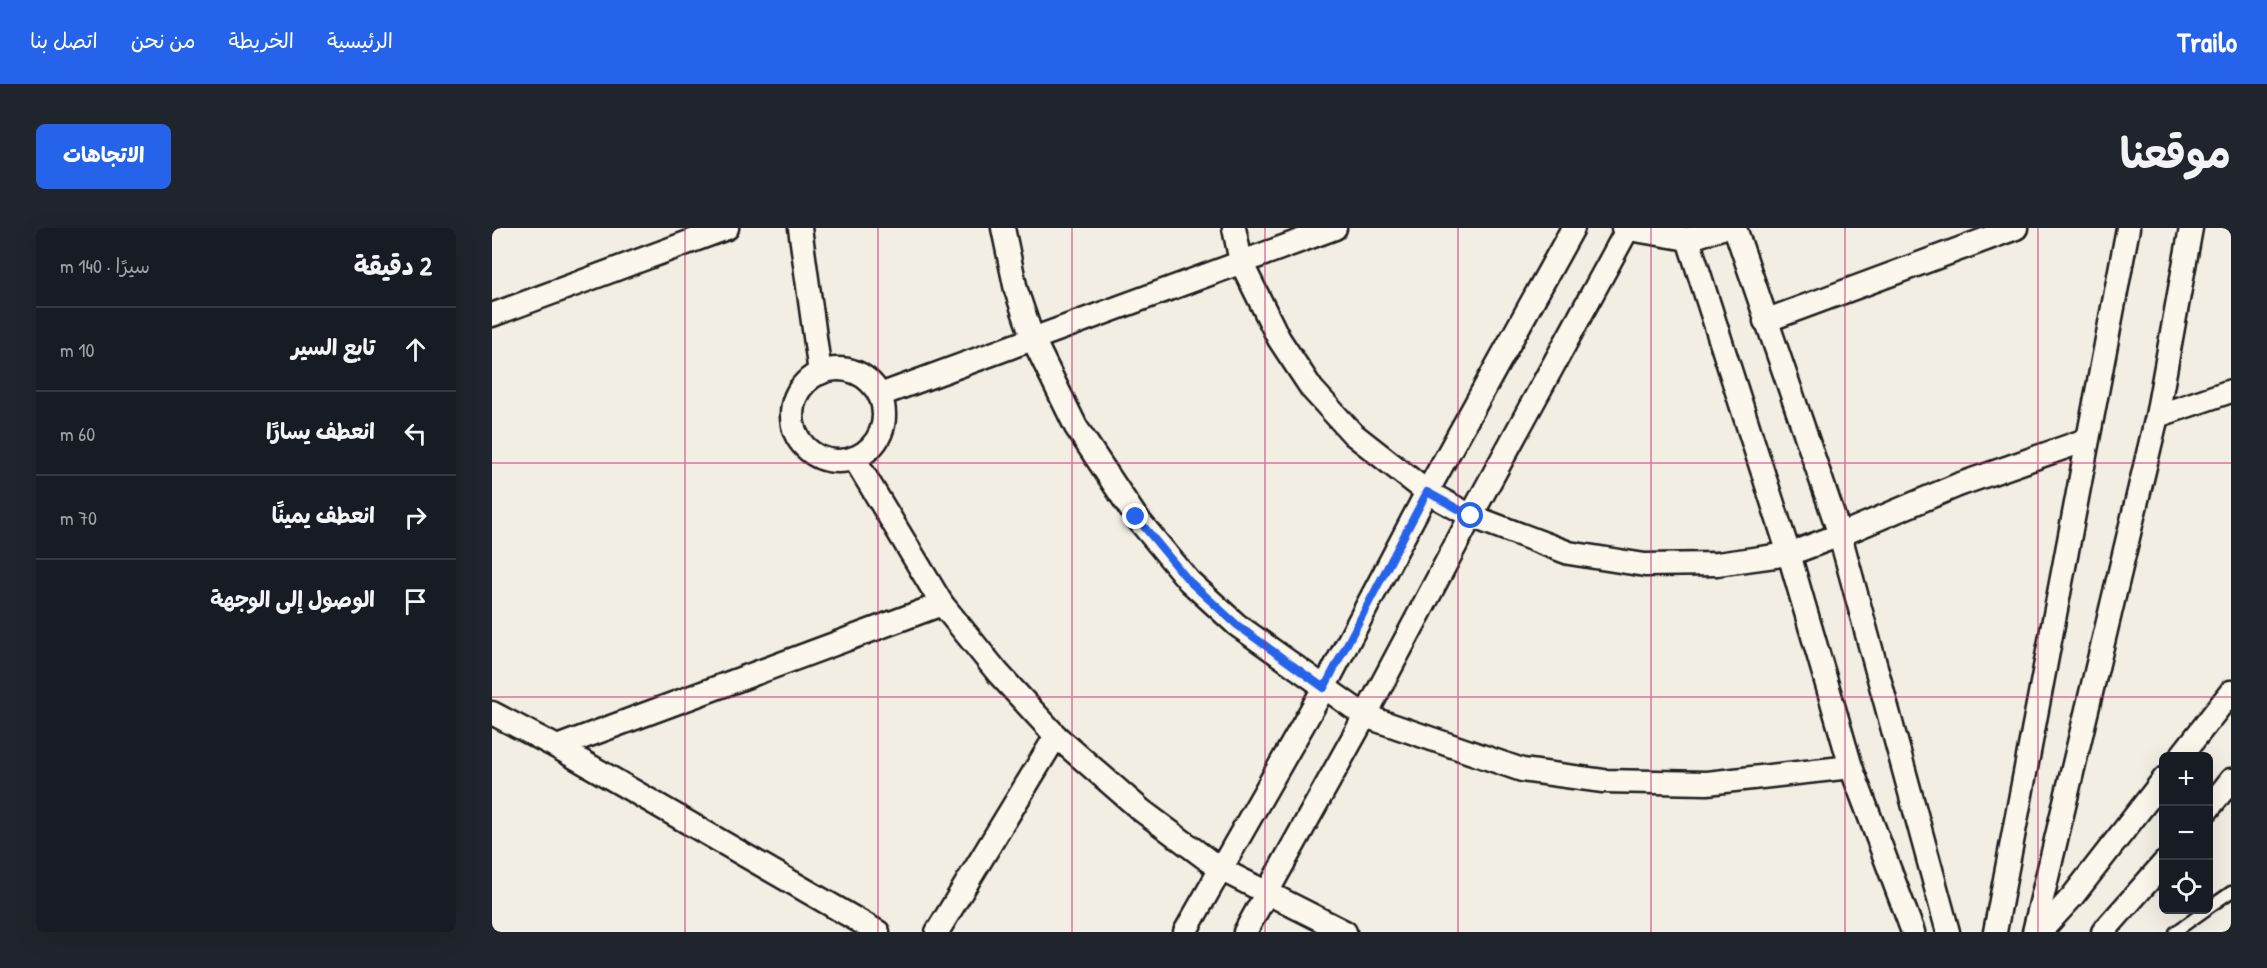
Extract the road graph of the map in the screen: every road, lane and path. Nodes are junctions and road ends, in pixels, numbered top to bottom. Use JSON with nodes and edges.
{"nodes":[{"id":1,"x":727,"y":228,"type":"edge"},
{"id":2,"x":800,"y":228,"type":"edge"},
{"id":3,"x":1004,"y":228,"type":"edge"},
{"id":4,"x":1234,"y":228,"type":"edge"},
{"id":5,"x":1335,"y":228,"type":"edge"},
{"id":6,"x":1573,"y":228,"type":"edge"},
{"id":7,"x":1722,"y":228,"type":"edge"},
{"id":8,"x":1735,"y":228,"type":"edge"},
{"id":9,"x":2016,"y":228,"type":"edge"},
{"id":10,"x":2128,"y":228,"type":"edge"},
{"id":11,"x":2192,"y":228,"type":"edge"},
{"id":12,"x":1625,"y":229,"type":"edge"},
{"id":13,"x":1688,"y":239,"type":"junction"},
{"id":14,"x":1241,"y":262,"type":"junction"},
{"id":15,"x":492,"y":315,"type":"edge"},
{"id":16,"x":1765,"y":321,"type":"junction"},
{"id":17,"x":1032,"y":337,"type":"junction"},
{"id":18,"x":820,"y":373,"type":"junction"},
{"id":19,"x":2231,"y":391,"type":"edge"},
{"id":20,"x":880,"y":395,"type":"junction"},
{"id":21,"x":2157,"y":416,"type":"junction"},
{"id":22,"x":2086,"y":440,"type":"junction"},
{"id":23,"x":854,"y":458,"type":"junction"},
{"id":24,"x":1427,"y":492,"type":"junction"},
{"id":25,"x":1471,"y":516,"type":"junction"},
{"id":26,"x":1840,"y":535,"type":"junction"},
{"id":27,"x":1789,"y":554,"type":"junction"},
{"id":28,"x":942,"y":604,"type":"junction"},
{"id":29,"x":1324,"y":688,"type":"junction"},
{"id":30,"x":2231,"y":692,"type":"edge"},
{"id":31,"x":492,"y":713,"type":"edge"},
{"id":32,"x":1365,"y":716,"type":"junction"},
{"id":33,"x":1056,"y":736,"type":"junction"},
{"id":34,"x":557,"y":747,"type":"junction"},
{"id":35,"x":2184,"y":752,"type":"edge"},
{"id":36,"x":1851,"y":767,"type":"junction"},
{"id":37,"x":2231,"y":780,"type":"edge"},
{"id":38,"x":2159,"y":784,"type":"edge"},
{"id":39,"x":2210,"y":806,"type":"edge"},
{"id":40,"x":1220,"y":868,"type":"junction"},
{"id":41,"x":2159,"y":868,"type":"edge"},
{"id":42,"x":1268,"y":892,"type":"junction"},
{"id":43,"x":2231,"y":892,"type":"edge"},
{"id":44,"x":2213,"y":905,"type":"edge"},
{"id":45,"x":2200,"y":914,"type":"edge"},
{"id":46,"x":878,"y":932,"type":"edge"},
{"id":47,"x":937,"y":932,"type":"edge"},
{"id":48,"x":1185,"y":932,"type":"edge"},
{"id":49,"x":1245,"y":932,"type":"edge"},
{"id":50,"x":1345,"y":932,"type":"edge"},
{"id":51,"x":1913,"y":932,"type":"edge"},
{"id":52,"x":1948,"y":932,"type":"edge"},
{"id":53,"x":1995,"y":932,"type":"edge"},
{"id":54,"x":2034,"y":932,"type":"edge"},
{"id":55,"x":2040,"y":932,"type":"edge"},
{"id":56,"x":2103,"y":932,"type":"edge"},
{"id":57,"x":2175,"y":932,"type":"edge"}],
"edges":[{"from":1,"to":15,"type":"street"},
{"from":2,"to":18,"type":"street"},
{"from":3,"to":17,"type":"street"},
{"from":4,"to":14,"type":"street"},
{"from":5,"to":14,"type":"street"},
{"from":6,"to":24,"type":"street"},
{"from":7,"to":13,"type":"street"},
{"from":8,"to":16,"type":"street"},
{"from":9,"to":16,"type":"street"},
{"from":10,"to":22,"type":"street"},
{"from":11,"to":21,"type":"street"},
{"from":12,"to":13,"type":"street"},
{"from":12,"to":25,"type":"street"},
{"from":13,"to":27,"type":"street"},
{"from":14,"to":17,"type":"street"},
{"from":14,"to":24,"type":"street"},
{"from":16,"to":26,"type":"street"},
{"from":17,"to":20,"type":"street"},
{"from":17,"to":29,"type":"street"},
{"from":18,"to":20,"type":"street"},
{"from":18,"to":23,"type":"street"},
{"from":19,"to":21,"type":"street"},
{"from":20,"to":23,"type":"street"},
{"from":21,"to":54,"type":"street"},
{"from":22,"to":26,"type":"street"},
{"from":22,"to":53,"type":"street"},
{"from":23,"to":28,"type":"street"},
{"from":24,"to":25,"type":"street"},
{"from":24,"to":29,"type":"street"},
{"from":25,"to":27,"type":"street"},
{"from":25,"to":32,"type":"street"},
{"from":26,"to":27,"type":"street"},
{"from":26,"to":52,"type":"street"},
{"from":27,"to":36,"type":"street"},
{"from":28,"to":33,"type":"street"},
{"from":28,"to":34,"type":"street"},
{"from":29,"to":32,"type":"street"},
{"from":29,"to":40,"type":"street"},
{"from":30,"to":35,"type":"street"},
{"from":31,"to":34,"type":"street"},
{"from":32,"to":36,"type":"street"},
{"from":32,"to":42,"type":"street"},
{"from":33,"to":40,"type":"street"},
{"from":33,"to":47,"type":"street"},
{"from":34,"to":46,"type":"street"},
{"from":36,"to":51,"type":"street"},
{"from":37,"to":39,"type":"street"},
{"from":38,"to":55,"type":"street"},
{"from":40,"to":42,"type":"street"},
{"from":40,"to":48,"type":"street"},
{"from":41,"to":56,"type":"street"},
{"from":42,"to":49,"type":"street"},
{"from":42,"to":50,"type":"street"},
{"from":43,"to":44,"type":"lane"},
{"from":45,"to":57,"type":"lane"}]}
